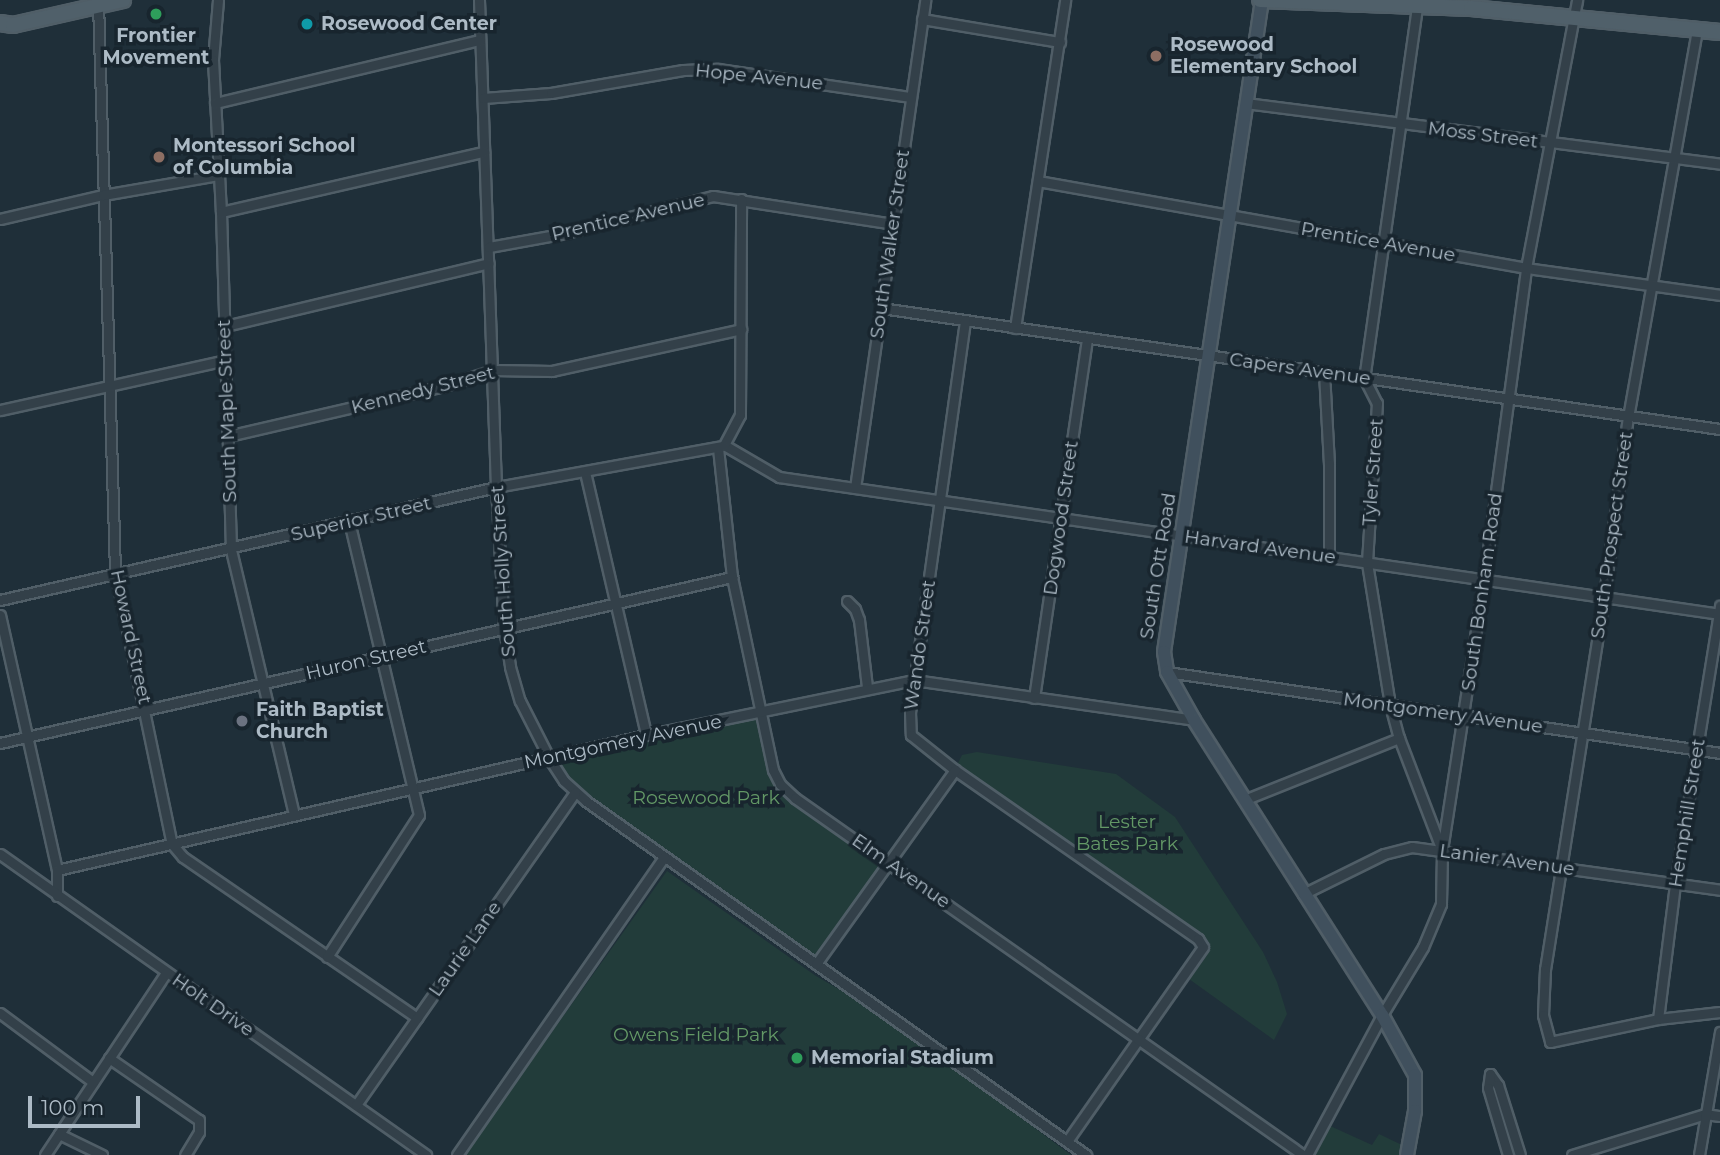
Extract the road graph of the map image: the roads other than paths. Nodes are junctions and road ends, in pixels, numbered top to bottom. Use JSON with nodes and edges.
{"nodes":[{"id":1,"x":123,"y":0,"type":"edge"},
{"id":2,"x":218,"y":0,"type":"edge"},
{"id":3,"x":479,"y":0,"type":"edge"},
{"id":4,"x":925,"y":0,"type":"edge"},
{"id":5,"x":1065,"y":0,"type":"edge"},
{"id":6,"x":1262,"y":0,"type":"edge"},
{"id":7,"x":1577,"y":0,"type":"edge"},
{"id":8,"x":98,"y":2,"type":"edge"},
{"id":9,"x":1472,"y":4,"type":"edge"},
{"id":10,"x":1417,"y":7,"type":"junction"},
{"id":11,"x":1574,"y":18,"type":"junction"},
{"id":12,"x":922,"y":19,"type":"junction"},
{"id":13,"x":7,"y":24,"type":"edge"},
{"id":14,"x":1697,"y":30,"type":"junction"},
{"id":15,"x":1720,"y":32,"type":"edge"},
{"id":16,"x":0,"y":33,"type":"edge"},
{"id":17,"x":480,"y":40,"type":"junction"},
{"id":18,"x":1060,"y":42,"type":"junction"},
{"id":19,"x":911,"y":97,"type":"junction"},
{"id":20,"x":483,"y":98,"type":"junction"},
{"id":21,"x":215,"y":103,"type":"junction"},
{"id":22,"x":1246,"y":103,"type":"junction"},
{"id":23,"x":1398,"y":125,"type":"junction"},
{"id":24,"x":1551,"y":144,"type":"junction"},
{"id":25,"x":484,"y":152,"type":"junction"},
{"id":26,"x":1676,"y":159,"type":"junction"},
{"id":27,"x":1720,"y":164,"type":"edge"},
{"id":28,"x":219,"y":175,"type":"junction"},
{"id":29,"x":1038,"y":181,"type":"junction"},
{"id":30,"x":103,"y":195,"type":"junction"},
{"id":31,"x":741,"y":200,"type":"junction"},
{"id":32,"x":221,"y":212,"type":"junction"},
{"id":33,"x":1228,"y":215,"type":"junction"},
{"id":34,"x":0,"y":219,"type":"edge"},
{"id":35,"x":893,"y":224,"type":"junction"},
{"id":36,"x":1382,"y":243,"type":"junction"},
{"id":37,"x":489,"y":247,"type":"junction"},
{"id":38,"x":489,"y":263,"type":"junction"},
{"id":39,"x":1526,"y":268,"type":"junction"},
{"id":40,"x":1651,"y":283,"type":"junction"},
{"id":41,"x":1720,"y":295,"type":"edge"},
{"id":42,"x":881,"y":308,"type":"junction"},
{"id":43,"x":965,"y":321,"type":"junction"},
{"id":44,"x":225,"y":326,"type":"junction"},
{"id":45,"x":1015,"y":328,"type":"junction"},
{"id":46,"x":741,"y":329,"type":"junction"},
{"id":47,"x":1087,"y":338,"type":"junction"},
{"id":48,"x":1208,"y":356,"type":"junction"},
{"id":49,"x":226,"y":360,"type":"junction"},
{"id":50,"x":493,"y":370,"type":"junction"},
{"id":51,"x":1324,"y":372,"type":"junction"},
{"id":52,"x":1364,"y":378,"type":"junction"},
{"id":53,"x":110,"y":387,"type":"junction"},
{"id":54,"x":1509,"y":399,"type":"junction"},
{"id":55,"x":0,"y":410,"type":"edge"},
{"id":56,"x":1628,"y":416,"type":"junction"},
{"id":57,"x":1720,"y":429,"type":"edge"},
{"id":58,"x":229,"y":436,"type":"junction"},
{"id":59,"x":721,"y":447,"type":"junction"},
{"id":60,"x":585,"y":472,"type":"junction"},
{"id":61,"x":496,"y":487,"type":"junction"},
{"id":62,"x":855,"y":488,"type":"junction"},
{"id":63,"x":940,"y":500,"type":"junction"},
{"id":64,"x":1062,"y":518,"type":"junction"},
{"id":65,"x":349,"y":521,"type":"junction"},
{"id":66,"x":1182,"y":536,"type":"junction"},
{"id":67,"x":232,"y":550,"type":"junction"},
{"id":68,"x":1329,"y":557,"type":"junction"},
{"id":69,"x":1367,"y":563,"type":"junction"},
{"id":70,"x":115,"y":572,"type":"junction"},
{"id":71,"x":732,"y":577,"type":"junction"},
{"id":72,"x":1484,"y":580,"type":"junction"},
{"id":73,"x":1604,"y":597,"type":"junction"},
{"id":74,"x":0,"y":600,"type":"edge"},
{"id":75,"x":848,"y":601,"type":"dead end"},
{"id":76,"x":615,"y":603,"type":"junction"},
{"id":77,"x":1720,"y":612,"type":"edge"},
{"id":78,"x":0,"y":615,"type":"edge"},
{"id":79,"x":504,"y":628,"type":"junction"},
{"id":80,"x":380,"y":656,"type":"junction"},
{"id":81,"x":1167,"y":672,"type":"junction"},
{"id":82,"x":914,"y":680,"type":"junction"},
{"id":83,"x":263,"y":683,"type":"junction"},
{"id":84,"x":867,"y":687,"type":"junction"},
{"id":85,"x":1034,"y":698,"type":"junction"},
{"id":86,"x":1390,"y":705,"type":"junction"},
{"id":87,"x":146,"y":710,"type":"junction"},
{"id":88,"x":761,"y":712,"type":"junction"},
{"id":89,"x":1464,"y":716,"type":"junction"},
{"id":90,"x":1194,"y":720,"type":"junction"},
{"id":91,"x":1582,"y":733,"type":"junction"},
{"id":92,"x":646,"y":735,"type":"junction"},
{"id":93,"x":27,"y":737,"type":"junction"},
{"id":94,"x":1399,"y":738,"type":"junction"},
{"id":95,"x":0,"y":743,"type":"edge"},
{"id":96,"x":1696,"y":750,"type":"junction"},
{"id":97,"x":1720,"y":753,"type":"edge"},
{"id":98,"x":549,"y":758,"type":"junction"},
{"id":99,"x":956,"y":770,"type":"junction"},
{"id":100,"x":412,"y":788,"type":"junction"},
{"id":101,"x":575,"y":792,"type":"junction"},
{"id":102,"x":1244,"y":800,"type":"junction"},
{"id":103,"x":294,"y":815,"type":"junction"},
{"id":104,"x":172,"y":844,"type":"junction"},
{"id":105,"x":1442,"y":850,"type":"junction"},
{"id":106,"x":0,"y":854,"type":"edge"},
{"id":107,"x":664,"y":857,"type":"junction"},
{"id":108,"x":891,"y":864,"type":"junction"},
{"id":109,"x":1562,"y":867,"type":"junction"},
{"id":110,"x":57,"y":870,"type":"junction"},
{"id":111,"x":1675,"y":884,"type":"junction"},
{"id":112,"x":1720,"y":890,"type":"edge"},
{"id":113,"x":1303,"y":894,"type":"junction"},
{"id":114,"x":57,"y":895,"type":"junction"},
{"id":115,"x":327,"y":957,"type":"junction"},
{"id":116,"x":817,"y":964,"type":"junction"},
{"id":117,"x":166,"y":972,"type":"junction"},
{"id":118,"x":1720,"y":1012,"type":"edge"},
{"id":119,"x":0,"y":1013,"type":"edge"},
{"id":120,"x":1382,"y":1015,"type":"junction"},
{"id":121,"x":416,"y":1018,"type":"junction"},
{"id":122,"x":1658,"y":1020,"type":"junction"},
{"id":123,"x":1720,"y":1032,"type":"edge"},
{"id":124,"x":1141,"y":1040,"type":"junction"},
{"id":125,"x":109,"y":1058,"type":"junction"},
{"id":126,"x":93,"y":1082,"type":"junction"},
{"id":127,"x":356,"y":1105,"type":"junction"},
{"id":128,"x":1706,"y":1114,"type":"junction"},
{"id":129,"x":1720,"y":1116,"type":"edge"},
{"id":130,"x":58,"y":1134,"type":"junction"},
{"id":131,"x":1067,"y":1141,"type":"junction"},
{"id":132,"x":45,"y":1155,"type":"edge"},
{"id":133,"x":102,"y":1155,"type":"edge"},
{"id":134,"x":185,"y":1155,"type":"edge"},
{"id":135,"x":426,"y":1155,"type":"edge"},
{"id":136,"x":457,"y":1155,"type":"edge"},
{"id":137,"x":1086,"y":1155,"type":"edge"},
{"id":138,"x":1305,"y":1155,"type":"edge"},
{"id":139,"x":1407,"y":1155,"type":"edge"},
{"id":140,"x":1508,"y":1155,"type":"edge"},
{"id":141,"x":1520,"y":1155,"type":"edge"},
{"id":142,"x":1572,"y":1155,"type":"edge"},
{"id":143,"x":1699,"y":1155,"type":"edge"}],
"edges":[{"from":1,"to":8,"type":"main road"},
{"from":2,"to":21,"type":"street","name":"South Maple Street"},
{"from":3,"to":17,"type":"street","name":"South Holly Street"},
{"from":4,"to":12,"type":"street","name":"South Walker Street"},
{"from":5,"to":18,"type":"street"},
{"from":6,"to":10,"type":"main road"},
{"from":6,"to":22,"type":"street","name":"South Ott Road"},
{"from":7,"to":11,"type":"street","name":"South Bonham Road"},
{"from":8,"to":13,"type":"main road"},
{"from":8,"to":30,"type":"street","name":"Howard Street"},
{"from":9,"to":10,"type":"main road"},
{"from":9,"to":11,"type":"main road"},
{"from":10,"to":23,"type":"street","name":"Tyler Street"},
{"from":11,"to":14,"type":"main road"},
{"from":11,"to":24,"type":"street","name":"South Bonham Road"},
{"from":12,"to":18,"type":"street"},
{"from":12,"to":19,"type":"street","name":"South Walker Street"},
{"from":13,"to":16,"type":"main road"},
{"from":14,"to":15,"type":"main road"},
{"from":14,"to":26,"type":"street","name":"South Prospect Street"},
{"from":17,"to":20,"type":"street","name":"South Holly Street"},
{"from":17,"to":21,"type":"street"},
{"from":18,"to":29,"type":"street"},
{"from":19,"to":20,"type":"street","name":"Hope Avenue"},
{"from":19,"to":35,"type":"street","name":"South Walker Street"},
{"from":20,"to":25,"type":"street","name":"South Holly Street"},
{"from":21,"to":28,"type":"street","name":"South Maple Street"},
{"from":22,"to":23,"type":"street","name":"Moss Street"},
{"from":22,"to":33,"type":"street","name":"South Ott Road"},
{"from":23,"to":24,"type":"street","name":"Moss Street"},
{"from":23,"to":36,"type":"street","name":"Tyler Street"},
{"from":24,"to":26,"type":"street","name":"Moss Street"},
{"from":24,"to":39,"type":"street","name":"South Bonham Road"},
{"from":25,"to":32,"type":"street"},
{"from":25,"to":37,"type":"street","name":"South Holly Street"},
{"from":26,"to":27,"type":"street","name":"Moss Street"},
{"from":26,"to":40,"type":"street","name":"South Prospect Street"},
{"from":28,"to":30,"type":"street"},
{"from":28,"to":32,"type":"street","name":"South Maple Street"},
{"from":29,"to":33,"type":"street","name":"Prentice Avenue"},
{"from":29,"to":45,"type":"street"},
{"from":30,"to":34,"type":"street"},
{"from":30,"to":53,"type":"street","name":"Howard Street"},
{"from":31,"to":35,"type":"street","name":"Prentice Avenue"},
{"from":31,"to":37,"type":"street","name":"Prentice Avenue"},
{"from":31,"to":46,"type":"street"},
{"from":32,"to":44,"type":"street","name":"South Maple Street"},
{"from":33,"to":36,"type":"street","name":"Prentice Avenue"},
{"from":33,"to":48,"type":"street","name":"South Ott Road"},
{"from":35,"to":42,"type":"street","name":"South Walker Street"},
{"from":36,"to":39,"type":"street","name":"Prentice Avenue"},
{"from":36,"to":52,"type":"street","name":"Tyler Street"},
{"from":37,"to":38,"type":"street","name":"South Holly Street"},
{"from":38,"to":44,"type":"street"},
{"from":38,"to":50,"type":"street","name":"South Holly Street"},
{"from":39,"to":40,"type":"street","name":"Prentice Avenue"},
{"from":39,"to":54,"type":"street","name":"South Bonham Road"},
{"from":40,"to":41,"type":"street","name":"Prentice Avenue"},
{"from":40,"to":56,"type":"street","name":"South Prospect Street"},
{"from":42,"to":43,"type":"street","name":"Capers Avenue"},
{"from":42,"to":62,"type":"street","name":"South Walker Street"},
{"from":43,"to":45,"type":"street","name":"Capers Avenue"},
{"from":43,"to":63,"type":"street","name":"Wando Street"},
{"from":44,"to":49,"type":"street","name":"South Maple Street"},
{"from":45,"to":47,"type":"street","name":"Capers Avenue"},
{"from":46,"to":50,"type":"street","name":"Kennedy Street"},
{"from":46,"to":59,"type":"street"},
{"from":47,"to":48,"type":"street","name":"Capers Avenue"},
{"from":47,"to":64,"type":"street","name":"Dogwood Street"},
{"from":48,"to":51,"type":"street","name":"Capers Avenue"},
{"from":48,"to":66,"type":"street","name":"South Ott Road"},
{"from":49,"to":53,"type":"street"},
{"from":49,"to":58,"type":"street","name":"South Maple Street"},
{"from":50,"to":58,"type":"street","name":"Kennedy Street"},
{"from":50,"to":61,"type":"street","name":"South Holly Street"},
{"from":51,"to":52,"type":"street","name":"Capers Avenue"},
{"from":51,"to":68,"type":"street"},
{"from":52,"to":54,"type":"street","name":"Capers Avenue"},
{"from":52,"to":69,"type":"street","name":"Tyler Street"},
{"from":53,"to":55,"type":"street"},
{"from":53,"to":70,"type":"street","name":"Howard Street"},
{"from":54,"to":56,"type":"street","name":"Capers Avenue"},
{"from":54,"to":72,"type":"street","name":"South Bonham Road"},
{"from":56,"to":57,"type":"street","name":"Capers Avenue"},
{"from":56,"to":73,"type":"street","name":"South Prospect Street"},
{"from":58,"to":67,"type":"street","name":"South Maple Street"},
{"from":59,"to":60,"type":"street","name":"Superior Street"},
{"from":59,"to":62,"type":"street","name":"Harvard Avenue"},
{"from":59,"to":71,"type":"street","name":"Elm Avenue"},
{"from":60,"to":61,"type":"street","name":"Superior Street"},
{"from":60,"to":76,"type":"street"},
{"from":61,"to":65,"type":"street","name":"Superior Street"},
{"from":61,"to":79,"type":"street","name":"South Holly Street"},
{"from":62,"to":63,"type":"street","name":"Harvard Avenue"},
{"from":63,"to":64,"type":"street","name":"Harvard Avenue"},
{"from":63,"to":82,"type":"street","name":"Wando Street"},
{"from":64,"to":66,"type":"street","name":"Harvard Avenue"},
{"from":64,"to":85,"type":"street","name":"Dogwood Street"},
{"from":65,"to":67,"type":"street","name":"Superior Street"},
{"from":65,"to":80,"type":"street"},
{"from":66,"to":68,"type":"street","name":"Harvard Avenue"},
{"from":66,"to":81,"type":"street","name":"South Ott Road"},
{"from":67,"to":70,"type":"street","name":"Superior Street"},
{"from":67,"to":83,"type":"street","name":"South Maple Street"},
{"from":68,"to":69,"type":"street","name":"Harvard Avenue"},
{"from":69,"to":72,"type":"street","name":"Harvard Avenue"},
{"from":69,"to":86,"type":"street","name":"Tyler Street"},
{"from":70,"to":74,"type":"street","name":"Superior Street"},
{"from":70,"to":87,"type":"street","name":"Howard Street"},
{"from":71,"to":76,"type":"street","name":"Huron Street"},
{"from":71,"to":88,"type":"street","name":"Elm Avenue"},
{"from":72,"to":73,"type":"street","name":"Harvard Avenue"},
{"from":72,"to":89,"type":"street","name":"South Bonham Road"},
{"from":73,"to":77,"type":"street","name":"Harvard Avenue"},
{"from":73,"to":91,"type":"street","name":"South Prospect Street"},
{"from":75,"to":84,"type":"street"},
{"from":76,"to":79,"type":"street","name":"Huron Street"},
{"from":76,"to":92,"type":"street"},
{"from":77,"to":96,"type":"street","name":"Hemphill Street"},
{"from":78,"to":93,"type":"street"},
{"from":79,"to":80,"type":"street","name":"Huron Street"},
{"from":79,"to":98,"type":"street","name":"South Holly Street"},
{"from":80,"to":83,"type":"street","name":"Huron Street"},
{"from":80,"to":100,"type":"street"},
{"from":81,"to":86,"type":"street","name":"Montgomery Avenue"},
{"from":81,"to":90,"type":"street","name":"South Ott Road"},
{"from":82,"to":84,"type":"street","name":"Montgomery Avenue"},
{"from":82,"to":85,"type":"street","name":"Montgomery Avenue"},
{"from":82,"to":99,"type":"street","name":"Wando Street"},
{"from":83,"to":87,"type":"street","name":"Huron Street"},
{"from":83,"to":103,"type":"street","name":"South Maple Street"},
{"from":84,"to":88,"type":"street","name":"Montgomery Avenue"},
{"from":85,"to":90,"type":"street","name":"Montgomery Avenue"},
{"from":86,"to":89,"type":"street","name":"Montgomery Avenue"},
{"from":86,"to":94,"type":"street","name":"Tyler Street"},
{"from":87,"to":93,"type":"street","name":"Huron Street"},
{"from":87,"to":104,"type":"street","name":"Howard Street"},
{"from":88,"to":92,"type":"street","name":"Montgomery Avenue"},
{"from":88,"to":108,"type":"street","name":"Elm Avenue"},
{"from":89,"to":91,"type":"street","name":"Montgomery Avenue"},
{"from":89,"to":105,"type":"street","name":"South Bonham Road"},
{"from":90,"to":102,"type":"street","name":"South Ott Road"},
{"from":91,"to":96,"type":"street","name":"Montgomery Avenue"},
{"from":91,"to":109,"type":"street","name":"South Prospect Street"},
{"from":92,"to":98,"type":"street","name":"Montgomery Avenue"},
{"from":93,"to":95,"type":"street","name":"Huron Street"},
{"from":93,"to":110,"type":"street"},
{"from":94,"to":102,"type":"street"},
{"from":94,"to":105,"type":"street","name":"Tyler Street"},
{"from":96,"to":97,"type":"street","name":"Montgomery Avenue"},
{"from":96,"to":111,"type":"street","name":"Hemphill Street"},
{"from":98,"to":100,"type":"street","name":"Montgomery Avenue"},
{"from":98,"to":101,"type":"street","name":"South Holly Street"},
{"from":99,"to":108,"type":"street"},
{"from":99,"to":124,"type":"street","name":"Wando Street"},
{"from":100,"to":103,"type":"street","name":"Montgomery Avenue"},
{"from":100,"to":115,"type":"street"},
{"from":101,"to":107,"type":"street","name":"South Holly Street"},
{"from":101,"to":121,"type":"street","name":"Laurie Lane"},
{"from":102,"to":113,"type":"street","name":"South Ott Road"},
{"from":103,"to":104,"type":"street","name":"Montgomery Avenue"},
{"from":104,"to":110,"type":"street","name":"Montgomery Avenue"},
{"from":104,"to":115,"type":"street"},
{"from":105,"to":109,"type":"street","name":"Lanier Avenue"},
{"from":105,"to":113,"type":"street","name":"Lanier Avenue"},
{"from":105,"to":120,"type":"street","name":"South Bonham Road"},
{"from":106,"to":114,"type":"street","name":"Holt Drive"},
{"from":107,"to":116,"type":"street","name":"South Holly Street"},
{"from":107,"to":136,"type":"street"},
{"from":108,"to":116,"type":"street"},
{"from":108,"to":124,"type":"street","name":"Elm Avenue"},
{"from":109,"to":111,"type":"street","name":"Lanier Avenue"},
{"from":109,"to":122,"type":"street","name":"South Prospect Street"},
{"from":110,"to":114,"type":"street"},
{"from":111,"to":112,"type":"street","name":"Lanier Avenue"},
{"from":111,"to":122,"type":"street","name":"Hemphill Street"},
{"from":113,"to":120,"type":"street","name":"South Ott Road"},
{"from":114,"to":117,"type":"street","name":"Holt Drive"},
{"from":115,"to":121,"type":"street"},
{"from":116,"to":131,"type":"street","name":"South Holly Street"},
{"from":117,"to":125,"type":"street"},
{"from":117,"to":127,"type":"street","name":"Holt Drive"},
{"from":118,"to":122,"type":"street"},
{"from":119,"to":126,"type":"street"},
{"from":120,"to":138,"type":"street","name":"South Bonham Road"},
{"from":120,"to":139,"type":"street","name":"South Ott Road"},
{"from":121,"to":127,"type":"street","name":"Laurie Lane"},
{"from":123,"to":128,"type":"street"},
{"from":124,"to":131,"type":"street"},
{"from":124,"to":138,"type":"street","name":"Elm Avenue"},
{"from":125,"to":126,"type":"street"},
{"from":125,"to":134,"type":"street"},
{"from":126,"to":130,"type":"street"},
{"from":127,"to":135,"type":"street","name":"Holt Drive"},
{"from":128,"to":129,"type":"street"},
{"from":128,"to":142,"type":"street"},
{"from":128,"to":143,"type":"street"},
{"from":130,"to":132,"type":"street"},
{"from":130,"to":133,"type":"street"},
{"from":131,"to":137,"type":"street","name":"South Holly Street"},
{"from":140,"to":141,"type":"street"}]}
